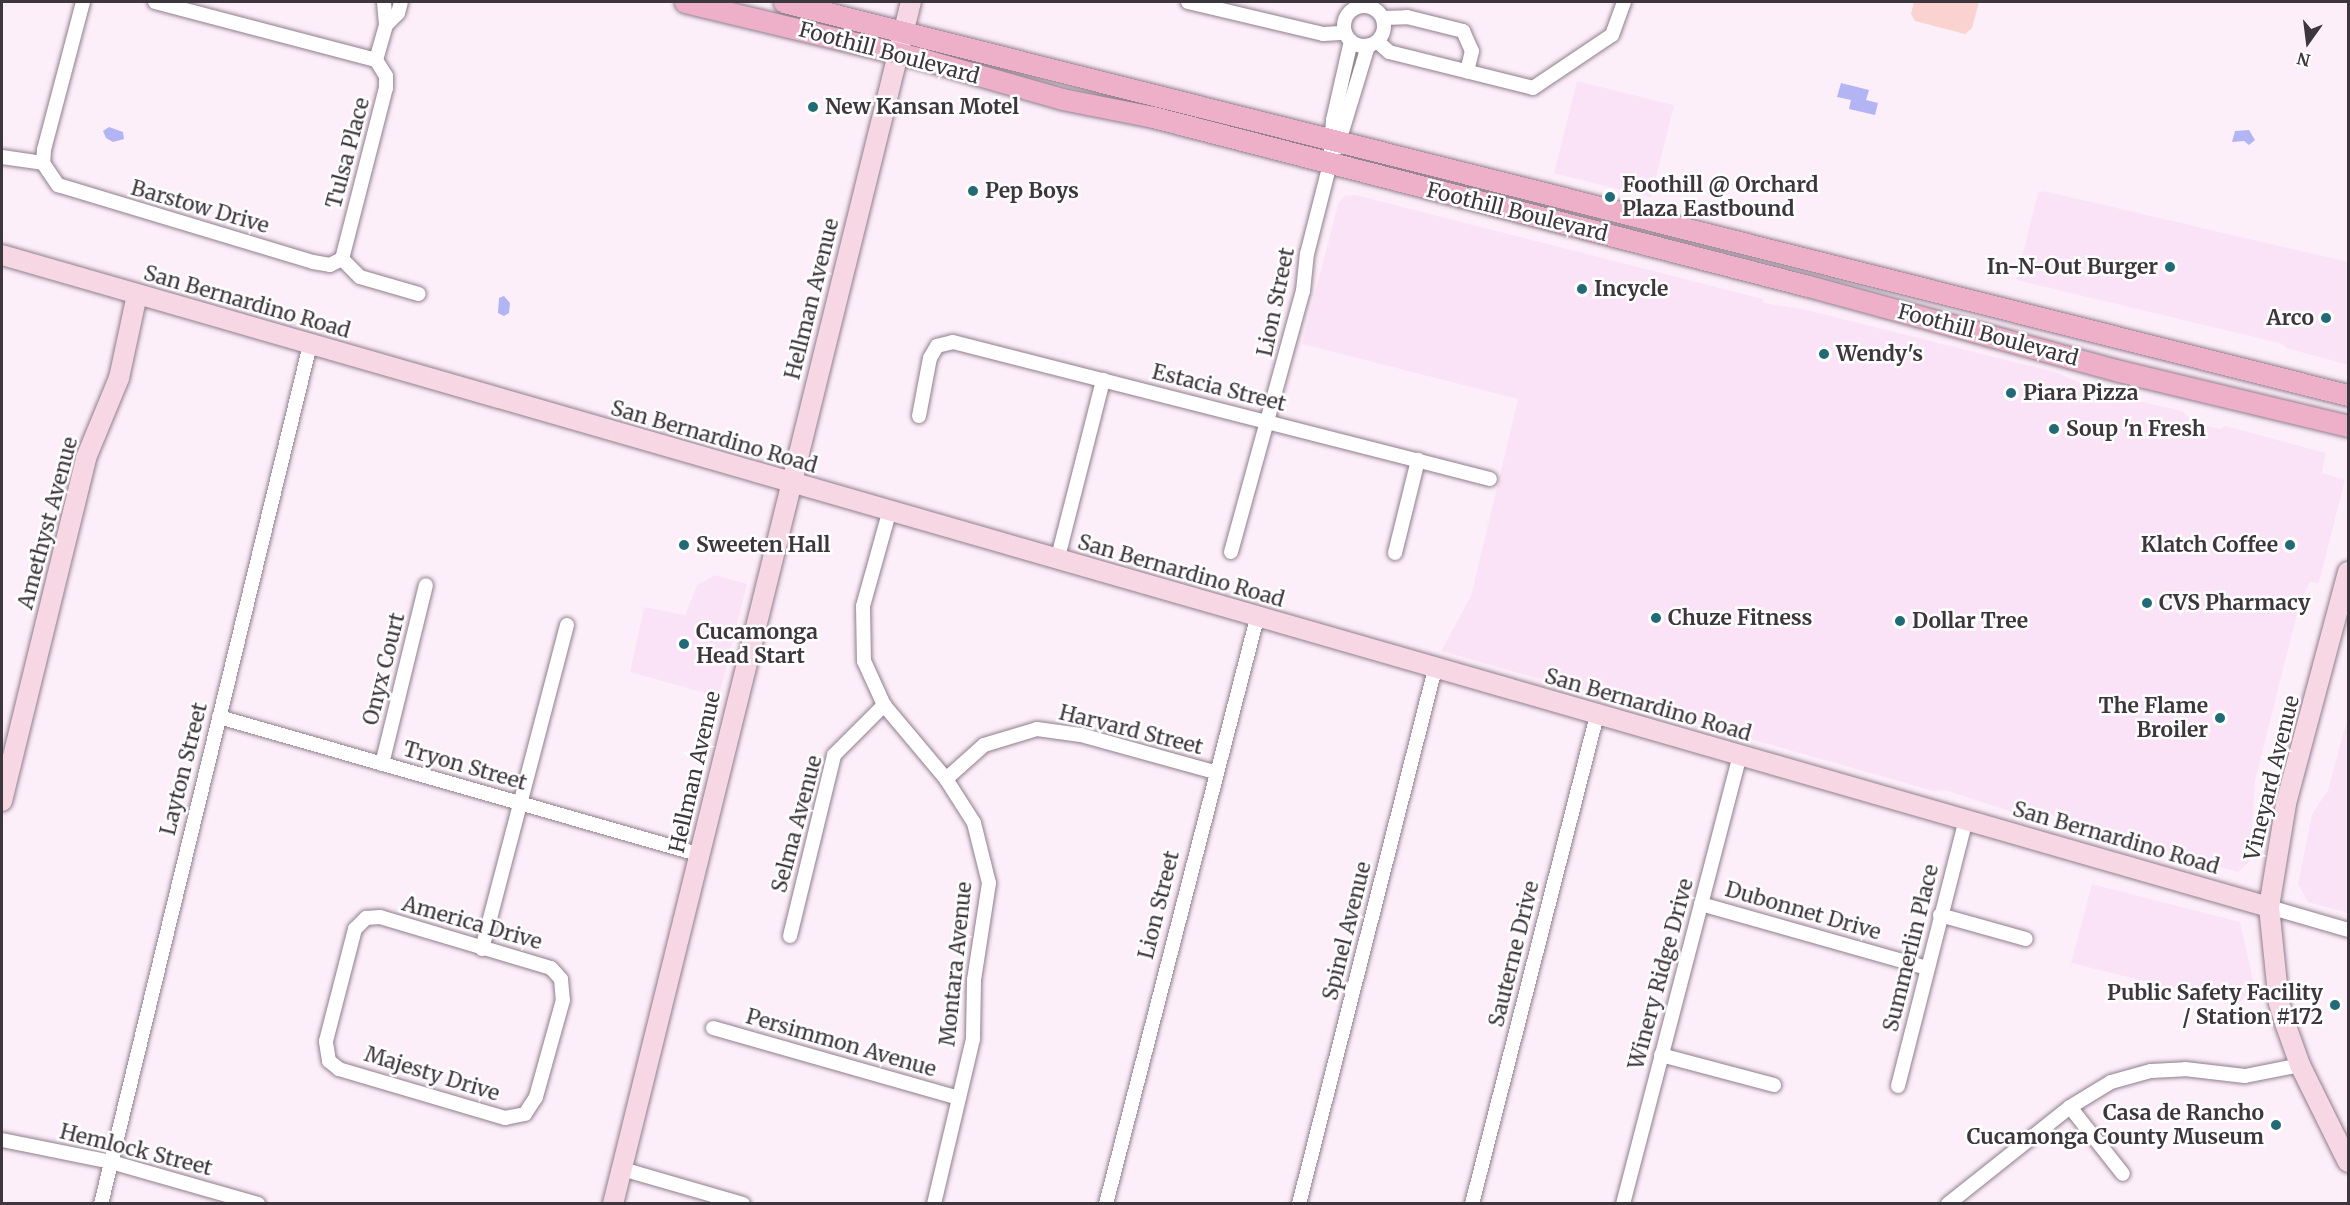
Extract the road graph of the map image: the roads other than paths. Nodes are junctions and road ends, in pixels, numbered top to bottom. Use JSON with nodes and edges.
{"nodes":[{"id":1,"x":83,"y":2,"type":"edge"},
{"id":2,"x":155,"y":2,"type":"edge"},
{"id":3,"x":384,"y":2,"type":"edge"},
{"id":4,"x":400,"y":2,"type":"edge"},
{"id":5,"x":685,"y":2,"type":"edge"},
{"id":6,"x":784,"y":2,"type":"edge"},
{"id":7,"x":911,"y":2,"type":"edge"},
{"id":8,"x":1188,"y":2,"type":"edge"},
{"id":9,"x":1624,"y":2,"type":"edge"},
{"id":10,"x":1348,"y":6,"type":"edge"},
{"id":11,"x":1236,"y":7,"type":"edge"},
{"id":12,"x":1383,"y":18,"type":"junction"},
{"id":13,"x":386,"y":25,"type":"junction"},
{"id":14,"x":904,"y":31,"type":"junction"},
{"id":15,"x":1348,"y":37,"type":"junction"},
{"id":16,"x":1373,"y":44,"type":"junction"},
{"id":17,"x":898,"y":53,"type":"junction"},
{"id":18,"x":376,"y":60,"type":"junction"},
{"id":19,"x":1467,"y":71,"type":"junction"},
{"id":20,"x":1336,"y":142,"type":"junction"},
{"id":21,"x":2,"y":158,"type":"edge"},
{"id":22,"x":43,"y":162,"type":"junction"},
{"id":23,"x":1330,"y":164,"type":"junction"},
{"id":24,"x":2,"y":255,"type":"edge"},
{"id":25,"x":342,"y":259,"type":"junction"},
{"id":26,"x":419,"y":294,"type":"dead end"},
{"id":27,"x":137,"y":295,"type":"junction"},
{"id":28,"x":310,"y":345,"type":"junction"},
{"id":29,"x":1104,"y":380,"type":"junction"},
{"id":30,"x":2349,"y":395,"type":"edge"},
{"id":31,"x":919,"y":416,"type":"dead end"},
{"id":32,"x":1264,"y":421,"type":"junction"},
{"id":33,"x":2349,"y":426,"type":"edge"},
{"id":34,"x":1418,"y":460,"type":"junction"},
{"id":35,"x":1490,"y":479,"type":"dead end"},
{"id":36,"x":790,"y":484,"type":"junction"},
{"id":37,"x":889,"y":513,"type":"junction"},
{"id":38,"x":1231,"y":552,"type":"dead end"},
{"id":39,"x":1395,"y":553,"type":"dead end"},
{"id":40,"x":1057,"y":561,"type":"junction"},
{"id":41,"x":2349,"y":572,"type":"edge"},
{"id":42,"x":426,"y":585,"type":"dead end"},
{"id":43,"x":1257,"y":618,"type":"junction"},
{"id":44,"x":567,"y":625,"type":"dead end"},
{"id":45,"x":1435,"y":669,"type":"junction"},
{"id":46,"x":884,"y":705,"type":"junction"},
{"id":47,"x":1597,"y":715,"type":"junction"},
{"id":48,"x":219,"y":717,"type":"junction"},
{"id":49,"x":9,"y":741,"type":"edge"},
{"id":50,"x":1740,"y":756,"type":"junction"},
{"id":51,"x":382,"y":764,"type":"junction"},
{"id":52,"x":1214,"y":772,"type":"junction"},
{"id":53,"x":946,"y":779,"type":"junction"},
{"id":54,"x":2,"y":801,"type":"edge"},
{"id":55,"x":522,"y":804,"type":"junction"},
{"id":56,"x":1966,"y":820,"type":"junction"},
{"id":57,"x":701,"y":855,"type":"junction"},
{"id":58,"x":1701,"y":904,"type":"junction"},
{"id":59,"x":2269,"y":907,"type":"junction"},
{"id":60,"x":1940,"y":915,"type":"junction"},
{"id":61,"x":2349,"y":930,"type":"edge"},
{"id":62,"x":790,"y":936,"type":"dead end"},
{"id":63,"x":2026,"y":939,"type":"dead end"},
{"id":64,"x":482,"y":949,"type":"junction"},
{"id":65,"x":1927,"y":968,"type":"junction"},
{"id":66,"x":713,"y":1028,"type":"dead end"},
{"id":67,"x":1661,"y":1055,"type":"junction"},
{"id":68,"x":329,"y":1061,"type":"joint"},
{"id":69,"x":2300,"y":1065,"type":"junction"},
{"id":70,"x":1774,"y":1085,"type":"dead end"},
{"id":71,"x":1898,"y":1086,"type":"dead end"},
{"id":72,"x":958,"y":1098,"type":"junction"},
{"id":73,"x":2070,"y":1107,"type":"junction"},
{"id":74,"x":525,"y":1114,"type":"joint"},
{"id":75,"x":2,"y":1140,"type":"edge"},
{"id":76,"x":111,"y":1162,"type":"junction"},
{"id":77,"x":2349,"y":1162,"type":"edge"},
{"id":78,"x":622,"y":1169,"type":"junction"},
{"id":79,"x":2123,"y":1174,"type":"dead end"},
{"id":80,"x":1952,"y":1202,"type":"edge"},
{"id":81,"x":101,"y":1203,"type":"edge"},
{"id":82,"x":258,"y":1203,"type":"edge"},
{"id":83,"x":613,"y":1203,"type":"edge"},
{"id":84,"x":743,"y":1203,"type":"edge"},
{"id":85,"x":934,"y":1203,"type":"edge"},
{"id":86,"x":1106,"y":1203,"type":"edge"},
{"id":87,"x":1299,"y":1203,"type":"edge"},
{"id":88,"x":1472,"y":1203,"type":"edge"},
{"id":89,"x":1623,"y":1203,"type":"edge"}],
"edges":[{"from":1,"to":22,"type":"street"},
{"from":2,"to":18,"type":"street"},
{"from":3,"to":13,"type":"street"},
{"from":4,"to":13,"type":"street"},
{"from":5,"to":17,"type":"main road","name":"Foothill Boulevard"},
{"from":6,"to":14,"type":"main road","name":"Foothill Boulevard"},
{"from":7,"to":14,"type":"street","name":"Hellman Avenue"},
{"from":8,"to":11,"type":"street"},
{"from":9,"to":19,"type":"street"},
{"from":10,"to":12,"type":"street"},
{"from":10,"to":15,"type":"street"},
{"from":11,"to":15,"type":"street"},
{"from":12,"to":16,"type":"street"},
{"from":12,"to":19,"type":"street"},
{"from":13,"to":18,"type":"street"},
{"from":14,"to":17,"type":"street","name":"Hellman Avenue"},
{"from":14,"to":20,"type":"main road","name":"Foothill Boulevard"},
{"from":15,"to":16,"type":"street"},
{"from":15,"to":20,"type":"street"},
{"from":16,"to":19,"type":"street"},
{"from":16,"to":20,"type":"street"},
{"from":17,"to":23,"type":"main road","name":"Foothill Boulevard"},
{"from":17,"to":36,"type":"street","name":"Hellman Avenue"},
{"from":18,"to":25,"type":"street","name":"Tulsa Place"},
{"from":20,"to":23,"type":"street","name":"Lion Street"},
{"from":20,"to":30,"type":"main road","name":"Foothill Boulevard"},
{"from":21,"to":22,"type":"street"},
{"from":22,"to":25,"type":"street","name":"Barstow Drive"},
{"from":23,"to":32,"type":"street","name":"Lion Street"},
{"from":23,"to":33,"type":"main road","name":"Foothill Boulevard"},
{"from":24,"to":27,"type":"street","name":"San Bernardino Road"},
{"from":25,"to":26,"type":"street"},
{"from":27,"to":28,"type":"street","name":"San Bernardino Road"},
{"from":27,"to":49,"type":"street","name":"Amethyst Avenue"},
{"from":28,"to":36,"type":"street","name":"San Bernardino Road"},
{"from":28,"to":48,"type":"street","name":"Layton Street"},
{"from":29,"to":31,"type":"street","name":"Estacia Street"},
{"from":29,"to":32,"type":"street","name":"Estacia Street"},
{"from":29,"to":40,"type":"street"},
{"from":32,"to":34,"type":"street","name":"Estacia Street"},
{"from":32,"to":38,"type":"street","name":"Lion Street"},
{"from":34,"to":35,"type":"street","name":"Estacia Street"},
{"from":34,"to":39,"type":"street"},
{"from":36,"to":37,"type":"street","name":"San Bernardino Road"},
{"from":36,"to":57,"type":"street","name":"Hellman Avenue"},
{"from":37,"to":40,"type":"street","name":"San Bernardino Road"},
{"from":37,"to":46,"type":"street","name":"Montara Avenue"},
{"from":40,"to":43,"type":"street","name":"San Bernardino Road"},
{"from":41,"to":59,"type":"street","name":"Vineyard Avenue"},
{"from":42,"to":51,"type":"street","name":"Onyx Court"},
{"from":43,"to":45,"type":"street","name":"San Bernardino Road"},
{"from":43,"to":52,"type":"street","name":"Lion Street"},
{"from":44,"to":55,"type":"street"},
{"from":45,"to":47,"type":"street","name":"San Bernardino Road"},
{"from":45,"to":87,"type":"street","name":"Spinel Avenue"},
{"from":46,"to":53,"type":"street","name":"Montara Avenue"},
{"from":46,"to":62,"type":"street","name":"Selma Avenue"},
{"from":47,"to":50,"type":"street","name":"San Bernardino Road"},
{"from":47,"to":88,"type":"street","name":"Sauterne Drive"},
{"from":48,"to":51,"type":"street","name":"Tryon Street"},
{"from":48,"to":76,"type":"street","name":"Layton Street"},
{"from":49,"to":54,"type":"street","name":"Amethyst Avenue"},
{"from":50,"to":56,"type":"street","name":"San Bernardino Road"},
{"from":50,"to":58,"type":"street","name":"Winery Ridge Drive"},
{"from":51,"to":55,"type":"street","name":"Tryon Street"},
{"from":52,"to":53,"type":"street","name":"Harvard Street"},
{"from":52,"to":86,"type":"street","name":"Lion Street"},
{"from":53,"to":72,"type":"street","name":"Montara Avenue"},
{"from":55,"to":57,"type":"street","name":"Tryon Street"},
{"from":55,"to":64,"type":"street"},
{"from":56,"to":59,"type":"street","name":"San Bernardino Road"},
{"from":56,"to":60,"type":"street","name":"Summerlin Place"},
{"from":57,"to":78,"type":"street","name":"Hellman Avenue"},
{"from":58,"to":65,"type":"street","name":"Dubonnet Drive"},
{"from":58,"to":67,"type":"street","name":"Winery Ridge Drive"},
{"from":59,"to":61,"type":"street","name":"San Bernardino Road"},
{"from":59,"to":69,"type":"street","name":"Vineyard Avenue"},
{"from":60,"to":63,"type":"street"},
{"from":60,"to":65,"type":"street","name":"Summerlin Place"},
{"from":64,"to":68,"type":"street","name":"America Drive"},
{"from":64,"to":74,"type":"street","name":"America Drive"},
{"from":65,"to":71,"type":"street","name":"Summerlin Place"},
{"from":66,"to":72,"type":"street","name":"Persimmon Avenue"},
{"from":67,"to":70,"type":"street"},
{"from":67,"to":89,"type":"street","name":"Winery Ridge Drive"},
{"from":68,"to":74,"type":"street","name":"Majesty Drive"},
{"from":69,"to":73,"type":"street"},
{"from":69,"to":77,"type":"street","name":"Vineyard Avenue"},
{"from":72,"to":85,"type":"street","name":"Montara Avenue"},
{"from":73,"to":79,"type":"street"},
{"from":73,"to":80,"type":"street"},
{"from":75,"to":76,"type":"street","name":"Hemlock Street"},
{"from":76,"to":81,"type":"street","name":"Layton Street"},
{"from":76,"to":82,"type":"street","name":"Hemlock Street"},
{"from":78,"to":83,"type":"street","name":"Hellman Avenue"},
{"from":78,"to":84,"type":"street"}]}
